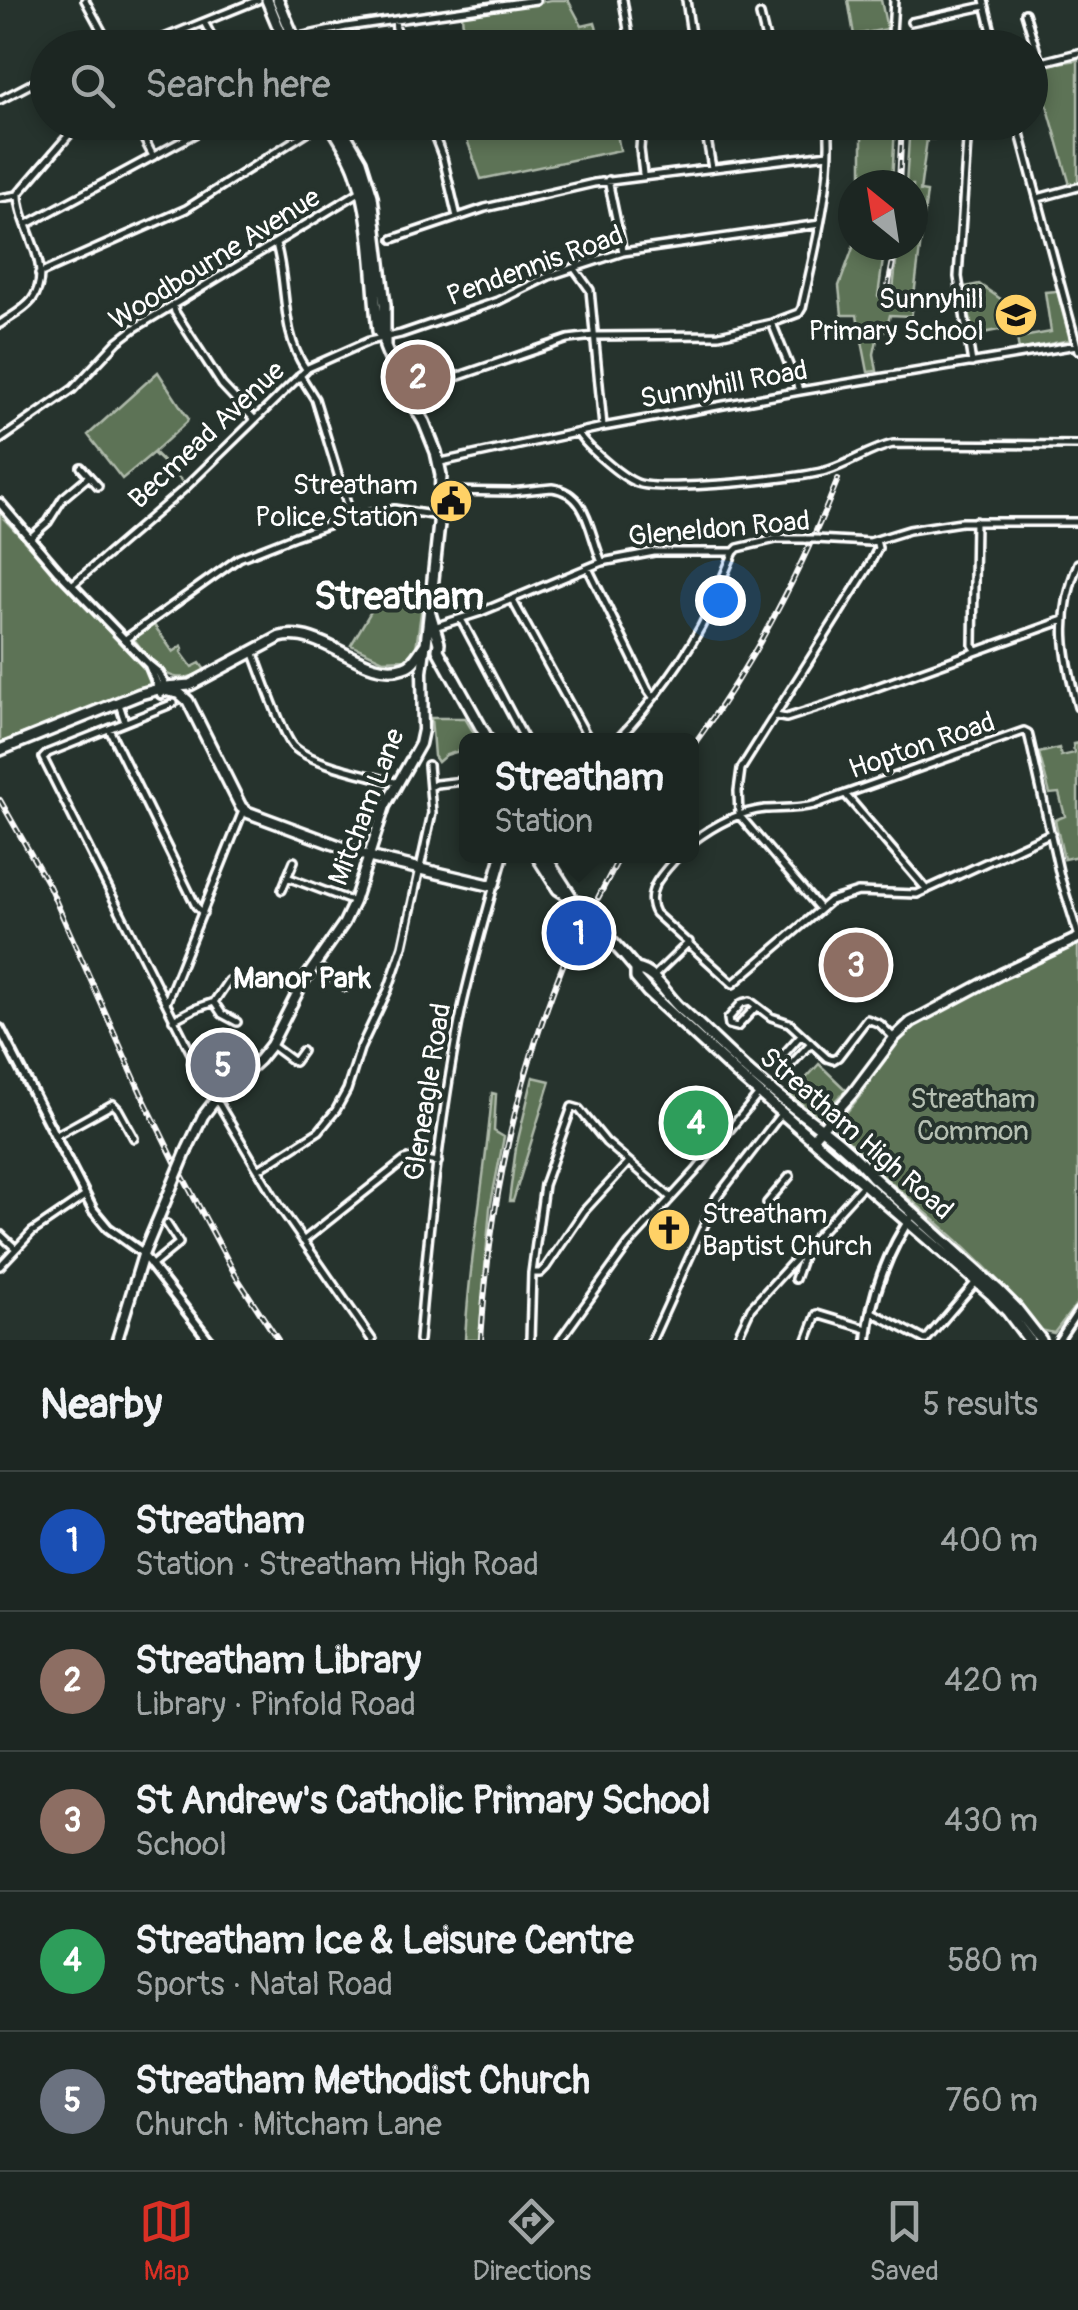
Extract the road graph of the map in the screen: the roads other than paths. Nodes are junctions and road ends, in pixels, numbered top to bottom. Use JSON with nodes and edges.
{"nodes":[{"id":1,"x":84,"y":0,"type":"edge"},
{"id":2,"x":258,"y":0,"type":"edge"},
{"id":3,"x":267,"y":0,"type":"edge"},
{"id":4,"x":278,"y":0,"type":"edge"},
{"id":5,"x":536,"y":0,"type":"edge"},
{"id":6,"x":623,"y":0,"type":"edge"},
{"id":7,"x":686,"y":0,"type":"edge"},
{"id":8,"x":894,"y":0,"type":"edge"},
{"id":9,"x":984,"y":3,"type":"edge"},
{"id":10,"x":1025,"y":14,"type":"dead end"},
{"id":11,"x":760,"y":15,"type":"dead end"},
{"id":12,"x":395,"y":20,"type":"junction"},
{"id":13,"x":204,"y":22,"type":"junction"},
{"id":14,"x":911,"y":22,"type":"dead end"},
{"id":15,"x":102,"y":30,"type":"edge"},
{"id":16,"x":187,"y":30,"type":"edge"},
{"id":17,"x":208,"y":30,"type":"edge"},
{"id":18,"x":282,"y":30,"type":"edge"},
{"id":19,"x":285,"y":30,"type":"edge"},
{"id":20,"x":344,"y":30,"type":"edge"},
{"id":21,"x":396,"y":30,"type":"edge"},
{"id":22,"x":628,"y":30,"type":"edge"},
{"id":23,"x":690,"y":30,"type":"edge"},
{"id":24,"x":764,"y":30,"type":"edge"},
{"id":25,"x":892,"y":30,"type":"edge"},
{"id":26,"x":991,"y":30,"type":"edge"},
{"id":27,"x":1030,"y":30,"type":"edge"},
{"id":28,"x":1078,"y":52,"type":"edge"},
{"id":29,"x":1048,"y":60,"type":"edge"},
{"id":30,"x":30,"y":84,"type":"edge"},
{"id":31,"x":0,"y":100,"type":"edge"},
{"id":32,"x":64,"y":140,"type":"edge"},
{"id":33,"x":145,"y":140,"type":"edge"},
{"id":34,"x":184,"y":140,"type":"edge"},
{"id":35,"x":297,"y":140,"type":"edge"},
{"id":36,"x":341,"y":140,"type":"edge"},
{"id":37,"x":349,"y":140,"type":"edge"},
{"id":38,"x":436,"y":140,"type":"edge"},
{"id":39,"x":641,"y":140,"type":"edge"},
{"id":40,"x":707,"y":140,"type":"edge"},
{"id":41,"x":828,"y":140,"type":"edge"},
{"id":42,"x":967,"y":140,"type":"edge"},
{"id":43,"x":1022,"y":140,"type":"edge"},
{"id":44,"x":828,"y":154,"type":"junction"},
{"id":45,"x":154,"y":156,"type":"junction"},
{"id":46,"x":712,"y":168,"type":"junction"},
{"id":47,"x":643,"y":176,"type":"junction"},
{"id":48,"x":608,"y":180,"type":"junction"},
{"id":49,"x":1078,"y":187,"type":"edge"},
{"id":50,"x":361,"y":191,"type":"junction"},
{"id":51,"x":18,"y":195,"type":"junction"},
{"id":52,"x":0,"y":198,"type":"edge"},
{"id":53,"x":1038,"y":198,"type":"junction"},
{"id":54,"x":457,"y":218,"type":"junction"},
{"id":55,"x":820,"y":224,"type":"junction"},
{"id":56,"x":26,"y":225,"type":"junction"},
{"id":57,"x":393,"y":239,"type":"dead end"},
{"id":58,"x":276,"y":244,"type":"junction"},
{"id":59,"x":623,"y":252,"type":"junction"},
{"id":60,"x":575,"y":269,"type":"junction"},
{"id":61,"x":39,"y":274,"type":"junction"},
{"id":62,"x":174,"y":308,"type":"junction"},
{"id":63,"x":772,"y":323,"type":"junction"},
{"id":64,"x":0,"y":324,"type":"edge"},
{"id":65,"x":594,"y":336,"type":"junction"},
{"id":66,"x":384,"y":338,"type":"junction"},
{"id":67,"x":1077,"y":348,"type":"edge"},
{"id":68,"x":972,"y":363,"type":"junction"},
{"id":69,"x":303,"y":372,"type":"junction"},
{"id":70,"x":800,"y":391,"type":"junction"},
{"id":71,"x":410,"y":397,"type":"junction"},
{"id":72,"x":254,"y":420,"type":"junction"},
{"id":73,"x":603,"y":427,"type":"junction"},
{"id":74,"x":578,"y":433,"type":"junction"},
{"id":75,"x":0,"y":440,"type":"edge"},
{"id":76,"x":1078,"y":445,"type":"edge"},
{"id":77,"x":439,"y":463,"type":"junction"},
{"id":78,"x":81,"y":467,"type":"dead end"},
{"id":79,"x":88,"y":477,"type":"junction"},
{"id":80,"x":98,"y":486,"type":"dead end"},
{"id":81,"x":441,"y":491,"type":"junction"},
{"id":82,"x":0,"y":503,"type":"edge"},
{"id":83,"x":439,"y":516,"type":"junction"},
{"id":84,"x":351,"y":517,"type":"junction"},
{"id":85,"x":975,"y":522,"type":"junction"},
{"id":86,"x":1078,"y":522,"type":"edge"},
{"id":87,"x":30,"y":538,"type":"junction"},
{"id":88,"x":876,"y":540,"type":"junction"},
{"id":89,"x":734,"y":552,"type":"junction"},
{"id":90,"x":602,"y":562,"type":"junction"},
{"id":91,"x":1078,"y":563,"type":"edge"},
{"id":92,"x":588,"y":568,"type":"junction"},
{"id":93,"x":1075,"y":579,"type":"edge"},
{"id":94,"x":72,"y":585,"type":"junction"},
{"id":95,"x":512,"y":600,"type":"junction"},
{"id":96,"x":429,"y":611,"type":"junction"},
{"id":97,"x":460,"y":619,"type":"junction"},
{"id":98,"x":1064,"y":620,"type":"junction"},
{"id":99,"x":434,"y":627,"type":"junction"},
{"id":100,"x":124,"y":640,"type":"junction"},
{"id":101,"x":426,"y":644,"type":"junction"},
{"id":102,"x":438,"y":650,"type":"junction"},
{"id":103,"x":976,"y":650,"type":"junction"},
{"id":104,"x":253,"y":651,"type":"junction"},
{"id":105,"x":402,"y":668,"type":"junction"},
{"id":106,"x":422,"y":672,"type":"junction"},
{"id":107,"x":190,"y":685,"type":"junction"},
{"id":108,"x":171,"y":694,"type":"junction"},
{"id":109,"x":654,"y":697,"type":"junction"},
{"id":110,"x":124,"y":702,"type":"junction"},
{"id":111,"x":1078,"y":707,"type":"edge"},
{"id":112,"x":776,"y":716,"type":"junction"},
{"id":113,"x":125,"y":722,"type":"junction"},
{"id":114,"x":109,"y":729,"type":"junction"},
{"id":115,"x":484,"y":733,"type":"edge"},
{"id":116,"x":520,"y":733,"type":"edge"},
{"id":117,"x":585,"y":733,"type":"edge"},
{"id":118,"x":623,"y":733,"type":"edge"},
{"id":119,"x":0,"y":750,"type":"edge"},
{"id":120,"x":428,"y":765,"type":"dead end"},
{"id":121,"x":459,"y":781,"type":"edge"},
{"id":122,"x":398,"y":782,"type":"junction"},
{"id":123,"x":430,"y":787,"type":"junction"},
{"id":124,"x":845,"y":794,"type":"junction"},
{"id":125,"x":243,"y":810,"type":"junction"},
{"id":126,"x":740,"y":815,"type":"junction"},
{"id":127,"x":1051,"y":832,"type":"junction"},
{"id":128,"x":699,"y":837,"type":"edge"},
{"id":129,"x":369,"y":856,"type":"junction"},
{"id":130,"x":294,"y":861,"type":"dead end"},
{"id":131,"x":500,"y":863,"type":"edge"},
{"id":132,"x":541,"y":863,"type":"edge"},
{"id":133,"x":550,"y":863,"type":"edge"},
{"id":134,"x":673,"y":863,"type":"edge"},
{"id":135,"x":421,"y":868,"type":"junction"},
{"id":136,"x":287,"y":877,"type":"junction"},
{"id":137,"x":492,"y":885,"type":"junction"},
{"id":138,"x":282,"y":890,"type":"dead end"},
{"id":139,"x":927,"y":890,"type":"junction"},
{"id":140,"x":570,"y":897,"type":"junction"},
{"id":141,"x":354,"y":902,"type":"junction"},
{"id":142,"x":820,"y":910,"type":"junction"},
{"id":143,"x":203,"y":913,"type":"junction"},
{"id":144,"x":1078,"y":936,"type":"edge"},
{"id":145,"x":688,"y":942,"type":"junction"},
{"id":146,"x":315,"y":965,"type":"junction"},
{"id":147,"x":636,"y":969,"type":"junction"},
{"id":148,"x":652,"y":978,"type":"junction"},
{"id":149,"x":228,"y":981,"type":"dead end"},
{"id":150,"x":346,"y":986,"type":"dead end"},
{"id":151,"x":214,"y":1002,"type":"junction"},
{"id":152,"x":166,"y":1004,"type":"junction"},
{"id":153,"x":756,"y":1007,"type":"junction"},
{"id":154,"x":173,"y":1020,"type":"junction"},
{"id":155,"x":237,"y":1022,"type":"dead end"},
{"id":156,"x":0,"y":1030,"type":"edge"},
{"id":157,"x":801,"y":1035,"type":"junction"},
{"id":158,"x":894,"y":1038,"type":"junction"},
{"id":159,"x":811,"y":1042,"type":"junction"},
{"id":160,"x":270,"y":1046,"type":"junction"},
{"id":161,"x":302,"y":1051,"type":"dead end"},
{"id":162,"x":762,"y":1090,"type":"junction"},
{"id":163,"x":216,"y":1099,"type":"junction"},
{"id":164,"x":782,"y":1112,"type":"junction"},
{"id":165,"x":821,"y":1129,"type":"junction"},
{"id":166,"x":54,"y":1136,"type":"junction"},
{"id":167,"x":134,"y":1138,"type":"dead end"},
{"id":168,"x":813,"y":1138,"type":"junction"},
{"id":169,"x":438,"y":1162,"type":"junction"},
{"id":170,"x":630,"y":1162,"type":"junction"},
{"id":171,"x":258,"y":1170,"type":"junction"},
{"id":172,"x":790,"y":1176,"type":"dead end"},
{"id":173,"x":864,"y":1184,"type":"junction"},
{"id":174,"x":85,"y":1196,"type":"junction"},
{"id":175,"x":670,"y":1198,"type":"junction"},
{"id":176,"x":768,"y":1204,"type":"dead end"},
{"id":177,"x":914,"y":1214,"type":"junction"},
{"id":178,"x":907,"y":1223,"type":"junction"},
{"id":179,"x":168,"y":1224,"type":"dead end"},
{"id":180,"x":0,"y":1234,"type":"edge"},
{"id":181,"x":302,"y":1241,"type":"junction"},
{"id":182,"x":806,"y":1247,"type":"junction"},
{"id":183,"x":15,"y":1248,"type":"junction"},
{"id":184,"x":143,"y":1255,"type":"junction"},
{"id":185,"x":0,"y":1266,"type":"edge"},
{"id":186,"x":151,"y":1266,"type":"junction"},
{"id":187,"x":532,"y":1273,"type":"junction"},
{"id":188,"x":795,"y":1280,"type":"dead end"},
{"id":189,"x":976,"y":1282,"type":"junction"},
{"id":190,"x":1078,"y":1311,"type":"edge"},
{"id":191,"x":872,"y":1312,"type":"junction"},
{"id":192,"x":868,"y":1329,"type":"junction"},
{"id":193,"x":117,"y":1340,"type":"edge"},
{"id":194,"x":209,"y":1340,"type":"edge"},
{"id":195,"x":372,"y":1340,"type":"edge"},
{"id":196,"x":419,"y":1340,"type":"edge"},
{"id":197,"x":530,"y":1340,"type":"edge"},
{"id":198,"x":560,"y":1340,"type":"edge"},
{"id":199,"x":652,"y":1340,"type":"edge"},
{"id":200,"x":736,"y":1340,"type":"edge"},
{"id":201,"x":807,"y":1340,"type":"edge"},
{"id":202,"x":867,"y":1340,"type":"edge"},
{"id":203,"x":925,"y":1340,"type":"edge"},
{"id":204,"x":1029,"y":1340,"type":"edge"},
{"id":205,"x":1042,"y":1340,"type":"edge"},
{"id":206,"x":1059,"y":1340,"type":"edge"}],
"edges":[{"from":1,"to":15,"type":"street"},
{"from":2,"to":13,"type":"street"},
{"from":3,"to":18,"type":"highway"},
{"from":4,"to":19,"type":"highway"},
{"from":5,"to":12,"type":"street"},
{"from":6,"to":22,"type":"street"},
{"from":7,"to":23,"type":"street"},
{"from":8,"to":25,"type":"street"},
{"from":9,"to":14,"type":"street"},
{"from":9,"to":26,"type":"street"},
{"from":10,"to":27,"type":"street"},
{"from":11,"to":24,"type":"street"},
{"from":12,"to":20,"type":"street"},
{"from":12,"to":21,"type":"street"},
{"from":13,"to":16,"type":"street"},
{"from":13,"to":17,"type":"street"},
{"from":28,"to":29,"type":"street"},
{"from":30,"to":31,"type":"street"},
{"from":32,"to":51,"type":"street"},
{"from":33,"to":45,"type":"street"},
{"from":34,"to":45,"type":"street"},
{"from":35,"to":61,"type":"street"},
{"from":36,"to":50,"type":"highway"},
{"from":37,"to":66,"type":"highway"},
{"from":38,"to":54,"type":"street"},
{"from":39,"to":47,"type":"street"},
{"from":40,"to":46,"type":"street"},
{"from":41,"to":44,"type":"street"},
{"from":42,"to":68,"type":"street"},
{"from":43,"to":53,"type":"street"},
{"from":44,"to":46,"type":"street"},
{"from":44,"to":55,"type":"street"},
{"from":45,"to":56,"type":"street"},
{"from":46,"to":47,"type":"street"},
{"from":47,"to":48,"type":"street"},
{"from":48,"to":54,"type":"street"},
{"from":48,"to":59,"type":"street"},
{"from":49,"to":53,"type":"street"},
{"from":50,"to":58,"type":"street","name":"Woodbourne Avenue"},
{"from":50,"to":66,"type":"highway"},
{"from":51,"to":52,"type":"street"},
{"from":51,"to":56,"type":"street"},
{"from":53,"to":67,"type":"street"},
{"from":54,"to":57,"type":"street"},
{"from":55,"to":59,"type":"street","name":"Pendennis Road"},
{"from":55,"to":63,"type":"street"},
{"from":56,"to":61,"type":"street"},
{"from":58,"to":62,"type":"street","name":"Woodbourne Avenue"},
{"from":58,"to":69,"type":"street"},
{"from":59,"to":60,"type":"street","name":"Pendennis Road"},
{"from":60,"to":65,"type":"street"},
{"from":60,"to":66,"type":"street","name":"Pendennis Road"},
{"from":61,"to":64,"type":"street"},
{"from":62,"to":72,"type":"street"},
{"from":62,"to":75,"type":"street","name":"Woodbourne Avenue"},
{"from":63,"to":65,"type":"street"},
{"from":63,"to":70,"type":"street"},
{"from":65,"to":71,"type":"street"},
{"from":65,"to":73,"type":"street"},
{"from":66,"to":69,"type":"street","name":"Becmead Avenue"},
{"from":66,"to":71,"type":"highway"},
{"from":67,"to":68,"type":"street","name":"Sunnyhill Road"},
{"from":68,"to":70,"type":"street","name":"Sunnyhill Road"},
{"from":69,"to":72,"type":"street","name":"Becmead Avenue"},
{"from":69,"to":84,"type":"street"},
{"from":70,"to":73,"type":"street","name":"Sunnyhill Road"},
{"from":71,"to":77,"type":"highway"},
{"from":72,"to":94,"type":"street","name":"Becmead Avenue"},
{"from":73,"to":74,"type":"street","name":"Sunnyhill Road"},
{"from":74,"to":76,"type":"street"},
{"from":74,"to":77,"type":"street","name":"Sunnyhill Road"},
{"from":77,"to":81,"type":"highway"},
{"from":78,"to":79,"type":"street"},
{"from":79,"to":80,"type":"street"},
{"from":79,"to":87,"type":"street"},
{"from":81,"to":83,"type":"highway"},
{"from":81,"to":90,"type":"street"},
{"from":82,"to":87,"type":"main road"},
{"from":83,"to":84,"type":"street"},
{"from":83,"to":96,"type":"highway"},
{"from":84,"to":100,"type":"street"},
{"from":85,"to":86,"type":"street","name":"Gleneldon Road"},
{"from":85,"to":88,"type":"street","name":"Gleneldon Road"},
{"from":85,"to":103,"type":"street"},
{"from":87,"to":94,"type":"main road"},
{"from":88,"to":89,"type":"street","name":"Gleneldon Road","bridge":true},
{"from":88,"to":112,"type":"street"},
{"from":89,"to":90,"type":"street","name":"Gleneldon Road"},
{"from":89,"to":109,"type":"street"},
{"from":90,"to":92,"type":"street","name":"Gleneldon Road"},
{"from":91,"to":93,"type":"street"},
{"from":92,"to":95,"type":"street","name":"Gleneldon Road"},
{"from":92,"to":109,"type":"street"},
{"from":93,"to":98,"type":"street"},
{"from":94,"to":100,"type":"main road"},
{"from":95,"to":97,"type":"street","name":"Gleneldon Road"},
{"from":95,"to":117,"type":"street"},
{"from":96,"to":99,"type":"highway"},
{"from":96,"to":101,"type":"highway"},
{"from":97,"to":99,"type":"street","name":"Gleneldon Road"},
{"from":97,"to":116,"type":"street"},
{"from":98,"to":103,"type":"street"},
{"from":98,"to":111,"type":"street"},
{"from":99,"to":102,"type":"highway"},
{"from":100,"to":108,"type":"main road"},
{"from":101,"to":102,"type":"highway"},
{"from":101,"to":105,"type":"highway"},
{"from":101,"to":106,"type":"main road","name":"Mitcham Lane"},
{"from":102,"to":115,"type":"highway"},
{"from":103,"to":112,"type":"street"},
{"from":104,"to":105,"type":"highway"},
{"from":104,"to":107,"type":"highway"},
{"from":104,"to":122,"type":"street"},
{"from":105,"to":106,"type":"main road"},
{"from":106,"to":122,"type":"main road","name":"Mitcham Lane"},
{"from":107,"to":108,"type":"highway"},
{"from":107,"to":108,"type":"highway"},
{"from":108,"to":110,"type":"highway"},
{"from":108,"to":113,"type":"street"},
{"from":108,"to":125,"type":"highway"},
{"from":109,"to":118,"type":"street"},
{"from":110,"to":113,"type":"street"},
{"from":110,"to":119,"type":"highway"},
{"from":112,"to":126,"type":"street"},
{"from":113,"to":114,"type":"street"},
{"from":114,"to":143,"type":"street"},
{"from":114,"to":152,"type":"street"},
{"from":120,"to":123,"type":"street"},
{"from":121,"to":123,"type":"street"},
{"from":122,"to":129,"type":"main road","name":"Mitcham Lane"},
{"from":123,"to":135,"type":"street"},
{"from":124,"to":126,"type":"street","name":"Hopton Road"},
{"from":124,"to":127,"type":"street","name":"Hopton Road"},
{"from":124,"to":139,"type":"street"},
{"from":125,"to":129,"type":"highway"},
{"from":125,"to":143,"type":"street"},
{"from":126,"to":128,"type":"street","name":"Hopton Road"},
{"from":126,"to":142,"type":"street"},
{"from":127,"to":139,"type":"street"},
{"from":127,"to":144,"type":"street","name":"Hopton Road"},
{"from":129,"to":135,"type":"highway"},
{"from":129,"to":141,"type":"main road","name":"Mitcham Lane"},
{"from":130,"to":136,"type":"street"},
{"from":131,"to":137,"type":"highway","name":"Gleneagle Road"},
{"from":132,"to":140,"type":"highway","name":"Streatham High Road"},
{"from":133,"to":140,"type":"highway","name":"Streatham High Road"},
{"from":134,"to":145,"type":"street"},
{"from":135,"to":137,"type":"highway"},
{"from":135,"to":171,"type":"street"},
{"from":136,"to":138,"type":"street"},
{"from":136,"to":141,"type":"street"},
{"from":137,"to":169,"type":"street","name":"Gleneagle Road"},
{"from":139,"to":142,"type":"street"},
{"from":140,"to":147,"type":"highway","name":"Streatham High Road"},
{"from":141,"to":146,"type":"main road","name":"Mitcham Lane"},
{"from":142,"to":145,"type":"street"},
{"from":143,"to":152,"type":"street"},
{"from":144,"to":158,"type":"main road"},
{"from":145,"to":148,"type":"street"},
{"from":146,"to":150,"type":"street"},
{"from":146,"to":160,"type":"main road","name":"Mitcham Lane"},
{"from":147,"to":148,"type":"highway","name":"Streatham High Road"},
{"from":147,"to":162,"type":"highway","name":"Streatham High Road"},
{"from":148,"to":162,"type":"highway","name":"Streatham High Road"},
{"from":149,"to":151,"type":"street"},
{"from":151,"to":154,"type":"street"},
{"from":151,"to":155,"type":"street"},
{"from":152,"to":154,"type":"street"},
{"from":153,"to":153,"type":"street"},
{"from":153,"to":157,"type":"street"},
{"from":154,"to":163,"type":"street"},
{"from":156,"to":166,"type":"main road"},
{"from":157,"to":159,"type":"street"},
{"from":157,"to":159,"type":"street"},
{"from":158,"to":159,"type":"street"},
{"from":158,"to":165,"type":"main road"},
{"from":160,"to":161,"type":"street"},
{"from":160,"to":163,"type":"main road","name":"Mitcham Lane"},
{"from":162,"to":164,"type":"highway","name":"Streatham High Road"},
{"from":162,"to":165,"type":"highway","name":"Streatham High Road"},
{"from":162,"to":175,"type":"street"},
{"from":163,"to":171,"type":"street"},
{"from":163,"to":184,"type":"main road","name":"Mitcham Lane","bridge":true},
{"from":164,"to":168,"type":"highway","name":"Streatham High Road"},
{"from":164,"to":199,"type":"street"},
{"from":165,"to":168,"type":"main road"},
{"from":165,"to":177,"type":"highway","name":"Streatham High Road"},
{"from":166,"to":167,"type":"street"},
{"from":166,"to":174,"type":"main road"},
{"from":168,"to":173,"type":"highway","name":"Streatham High Road"},
{"from":169,"to":181,"type":"street"},
{"from":169,"to":196,"type":"street","name":"Gleneagle Road"},
{"from":170,"to":175,"type":"street"},
{"from":170,"to":187,"type":"street"},
{"from":170,"to":187,"type":"street"},
{"from":171,"to":181,"type":"street"},
{"from":172,"to":176,"type":"street"},
{"from":173,"to":178,"type":"highway","name":"Streatham High Road"},
{"from":173,"to":182,"type":"street"},
{"from":174,"to":183,"type":"street"},
{"from":174,"to":184,"type":"main road"},
{"from":175,"to":198,"type":"street"},
{"from":177,"to":178,"type":"main road"},
{"from":177,"to":205,"type":"highway","name":"Streatham High Road"},
{"from":178,"to":189,"type":"highway","name":"Streatham High Road"},
{"from":178,"to":191,"type":"main road"},
{"from":179,"to":186,"type":"street"},
{"from":180,"to":183,"type":"street"},
{"from":181,"to":195,"type":"street"},
{"from":182,"to":188,"type":"street"},
{"from":182,"to":200,"type":"street"},
{"from":183,"to":185,"type":"street"},
{"from":184,"to":186,"type":"main road"},
{"from":184,"to":193,"type":"main road","name":"Mitcham Lane"},
{"from":186,"to":194,"type":"main road"},
{"from":187,"to":197,"type":"street"},
{"from":189,"to":203,"type":"street"},
{"from":189,"to":204,"type":"highway","name":"Streatham High Road"},
{"from":190,"to":206,"type":"street"},
{"from":191,"to":192,"type":"main road"},
{"from":191,"to":203,"type":"street"},
{"from":192,"to":201,"type":"street"},
{"from":192,"to":202,"type":"main road"}]}
